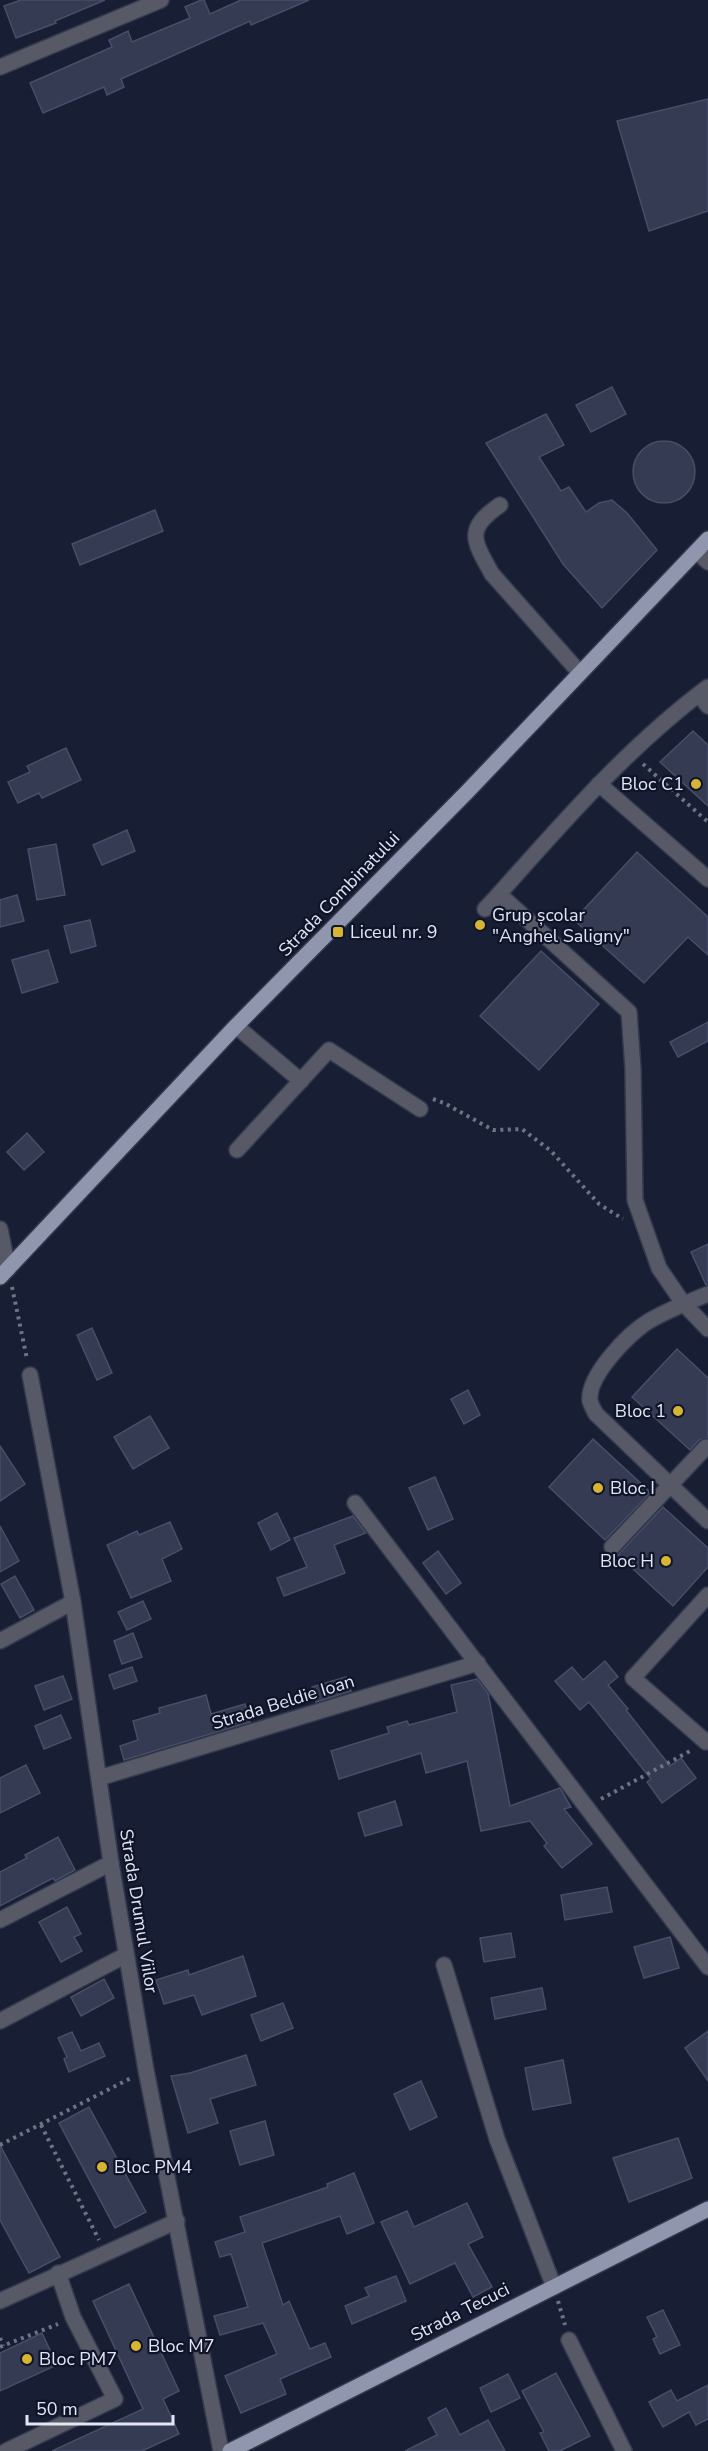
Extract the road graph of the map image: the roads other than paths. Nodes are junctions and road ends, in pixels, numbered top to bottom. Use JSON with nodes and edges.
{"nodes":[{"id":1,"x":161,"y":0,"type":"edge"},
{"id":2,"x":0,"y":67,"type":"edge"},
{"id":3,"x":500,"y":505,"type":"dead end"},
{"id":4,"x":708,"y":539,"type":"edge"},
{"id":5,"x":702,"y":557,"type":"edge"},
{"id":6,"x":580,"y":673,"type":"junction"},
{"id":7,"x":705,"y":696,"type":"edge"},
{"id":8,"x":599,"y":784,"type":"junction"},
{"id":9,"x":708,"y":879,"type":"edge"},
{"id":10,"x":499,"y":894,"type":"junction"},
{"id":11,"x":485,"y":909,"type":"dead end"},
{"id":12,"x":236,"y":1026,"type":"junction"},
{"id":13,"x":301,"y":1081,"type":"junction"},
{"id":14,"x":421,"y":1103,"type":"road end"},
{"id":15,"x":237,"y":1150,"type":"dead end"},
{"id":16,"x":0,"y":1229,"type":"edge"},
{"id":17,"x":4,"y":1273,"type":"edge"},
{"id":18,"x":708,"y":1294,"type":"edge"},
{"id":19,"x":683,"y":1303,"type":"junction"},
{"id":20,"x":708,"y":1329,"type":"edge"},
{"id":21,"x":30,"y":1375,"type":"road end"},
{"id":22,"x":706,"y":1447,"type":"dead end"},
{"id":23,"x":670,"y":1485,"type":"junction"},
{"id":24,"x":356,"y":1503,"type":"dead end"},
{"id":25,"x":708,"y":1521,"type":"edge"},
{"id":26,"x":612,"y":1546,"type":"dead end"},
{"id":27,"x":708,"y":1595,"type":"edge"},
{"id":28,"x":73,"y":1602,"type":"junction"},
{"id":29,"x":0,"y":1641,"type":"edge"},
{"id":30,"x":478,"y":1663,"type":"junction"},
{"id":31,"x":707,"y":1742,"type":"edge"},
{"id":32,"x":99,"y":1778,"type":"junction"},
{"id":33,"x":111,"y":1863,"type":"junction"},
{"id":34,"x":0,"y":1920,"type":"edge"},
{"id":35,"x":126,"y":1955,"type":"junction"},
{"id":36,"x":444,"y":1965,"type":"dead end"},
{"id":37,"x":708,"y":1967,"type":"edge"},
{"id":38,"x":0,"y":2021,"type":"edge"},
{"id":39,"x":708,"y":2209,"type":"edge"},
{"id":40,"x":177,"y":2221,"type":"junction"},
{"id":41,"x":58,"y":2273,"type":"junction"},
{"id":42,"x":554,"y":2287,"type":"junction"},
{"id":43,"x":0,"y":2301,"type":"edge"},
{"id":44,"x":569,"y":2340,"type":"road end"},
{"id":45,"x":6,"y":2451,"type":"edge"},
{"id":46,"x":221,"y":2451,"type":"edge"},
{"id":47,"x":230,"y":2451,"type":"edge"},
{"id":48,"x":624,"y":2451,"type":"edge"}],
"edges":[{"from":1,"to":2,"type":"street"},
{"from":3,"to":6,"type":"street"},
{"from":4,"to":5,"type":"main road","name":"Strada Combinatului"},
{"from":5,"to":6,"type":"main road","name":"Strada Combinatului"},
{"from":6,"to":12,"type":"main road","name":"Strada Combinatului"},
{"from":7,"to":8,"type":"street"},
{"from":8,"to":9,"type":"street"},
{"from":8,"to":10,"type":"street"},
{"from":10,"to":11,"type":"street"},
{"from":10,"to":19,"type":"street"},
{"from":12,"to":13,"type":"street"},
{"from":12,"to":17,"type":"main road","name":"Strada Combinatului"},
{"from":13,"to":14,"type":"street"},
{"from":13,"to":15,"type":"street"},
{"from":16,"to":17,"type":"street"},
{"from":18,"to":19,"type":"street"},
{"from":19,"to":20,"type":"street"},
{"from":19,"to":23,"type":"street"},
{"from":21,"to":28,"type":"street","name":"Strada Drumul Viilor"},
{"from":22,"to":23,"type":"street"},
{"from":23,"to":25,"type":"street"},
{"from":23,"to":26,"type":"street"},
{"from":24,"to":30,"type":"street"},
{"from":27,"to":31,"type":"street"},
{"from":28,"to":29,"type":"street"},
{"from":28,"to":32,"type":"street","name":"Strada Drumul Viilor"},
{"from":30,"to":32,"type":"street","name":"Strada Beldie Ioan"},
{"from":30,"to":37,"type":"street"},
{"from":32,"to":33,"type":"street","name":"Strada Drumul Viilor"},
{"from":33,"to":34,"type":"street"},
{"from":33,"to":35,"type":"street","name":"Strada Drumul Viilor"},
{"from":35,"to":38,"type":"street"},
{"from":35,"to":40,"type":"street","name":"Strada Drumul Viilor"},
{"from":36,"to":42,"type":"street"},
{"from":39,"to":42,"type":"main road","name":"Strada Tecuci"},
{"from":40,"to":41,"type":"street"},
{"from":40,"to":46,"type":"street","name":"Strada Drumul Viilor"},
{"from":41,"to":43,"type":"street"},
{"from":41,"to":45,"type":"street"},
{"from":42,"to":47,"type":"main road","name":"Strada Tecuci"},
{"from":44,"to":48,"type":"street"}]}
